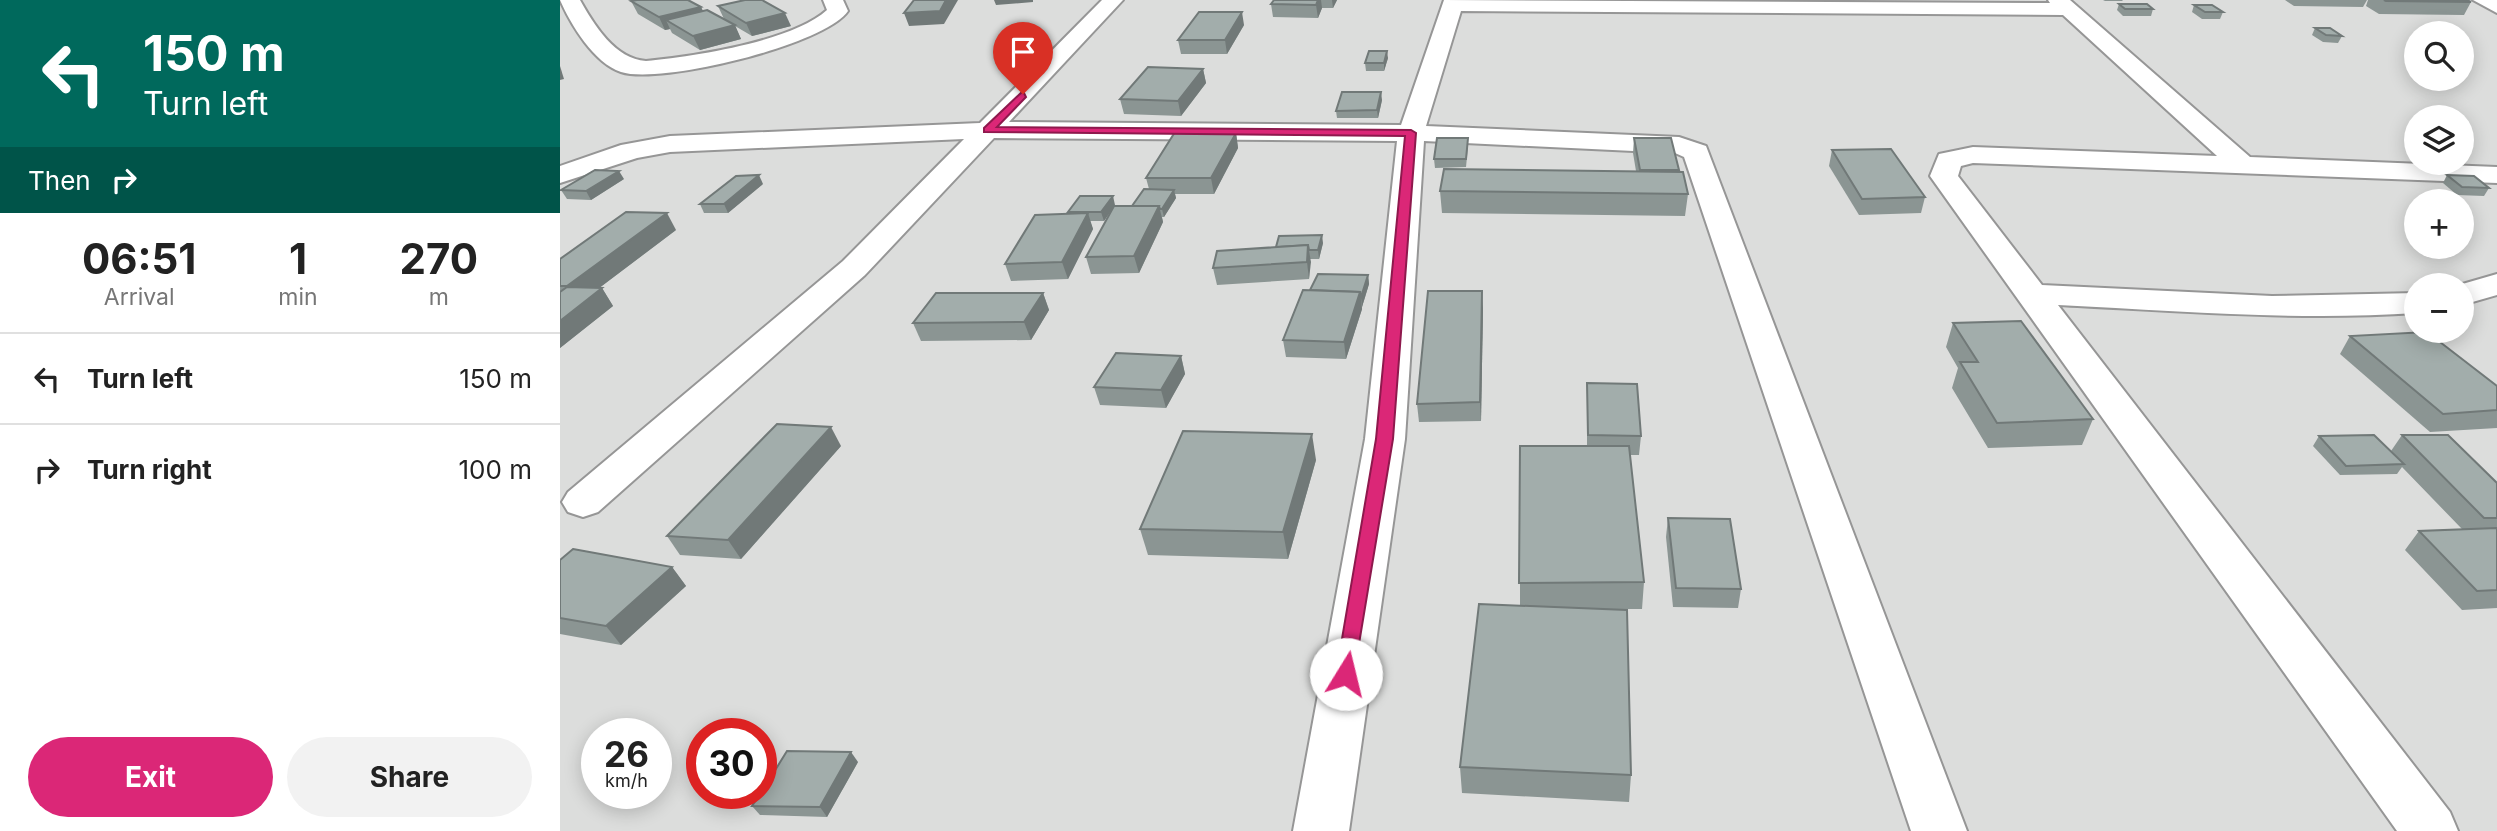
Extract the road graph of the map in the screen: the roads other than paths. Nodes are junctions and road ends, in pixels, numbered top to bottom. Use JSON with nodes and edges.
{"nodes":[{"id":1,"x":569,"y":0,"type":"edge"},
{"id":2,"x":832,"y":0,"type":"edge"},
{"id":3,"x":1113,"y":0,"type":"edge"},
{"id":4,"x":2483,"y":0,"type":"edge"},
{"id":5,"x":1453,"y":2,"type":"edge"},
{"id":6,"x":1773,"y":4,"type":"edge"},
{"id":7,"x":2063,"y":5,"type":"edge"},
{"id":8,"x":2497,"y":7,"type":"edge"},
{"id":9,"x":988,"y":130,"type":"junction"},
{"id":10,"x":1411,"y":133,"type":"junction"},
{"id":11,"x":573,"y":163,"type":"edge"},
{"id":12,"x":2245,"y":167,"type":"junction"},
{"id":13,"x":2497,"y":175,"type":"edge"},
{"id":14,"x":560,"y":176,"type":"edge"},
{"id":15,"x":2497,"y":284,"type":"edge"},
{"id":16,"x":2474,"y":291,"type":"edge"},
{"id":17,"x":2030,"y":294,"type":"junction"},
{"id":18,"x":2404,"y":304,"type":"edge"},
{"id":19,"x":583,"y":502,"type":"dead end"},
{"id":20,"x":1321,"y":831,"type":"edge"},
{"id":21,"x":1939,"y":831,"type":"edge"},
{"id":22,"x":2430,"y":831,"type":"edge"}],
"edges":[{"from":1,"to":2,"type":"street"},
{"from":3,"to":9,"type":"street"},
{"from":4,"to":8,"type":"street"},
{"from":5,"to":6,"type":"street"},
{"from":5,"to":10,"type":"street"},
{"from":6,"to":7,"type":"street"},
{"from":7,"to":12,"type":"street"},
{"from":9,"to":10,"type":"street"},
{"from":9,"to":11,"type":"street"},
{"from":9,"to":19,"type":"street"},
{"from":10,"to":20,"type":"street"},
{"from":10,"to":21,"type":"street"},
{"from":11,"to":14,"type":"street"},
{"from":12,"to":13,"type":"street"},
{"from":12,"to":17,"type":"street"},
{"from":15,"to":16,"type":"street"},
{"from":17,"to":18,"type":"street"},
{"from":17,"to":22,"type":"street"}]}
